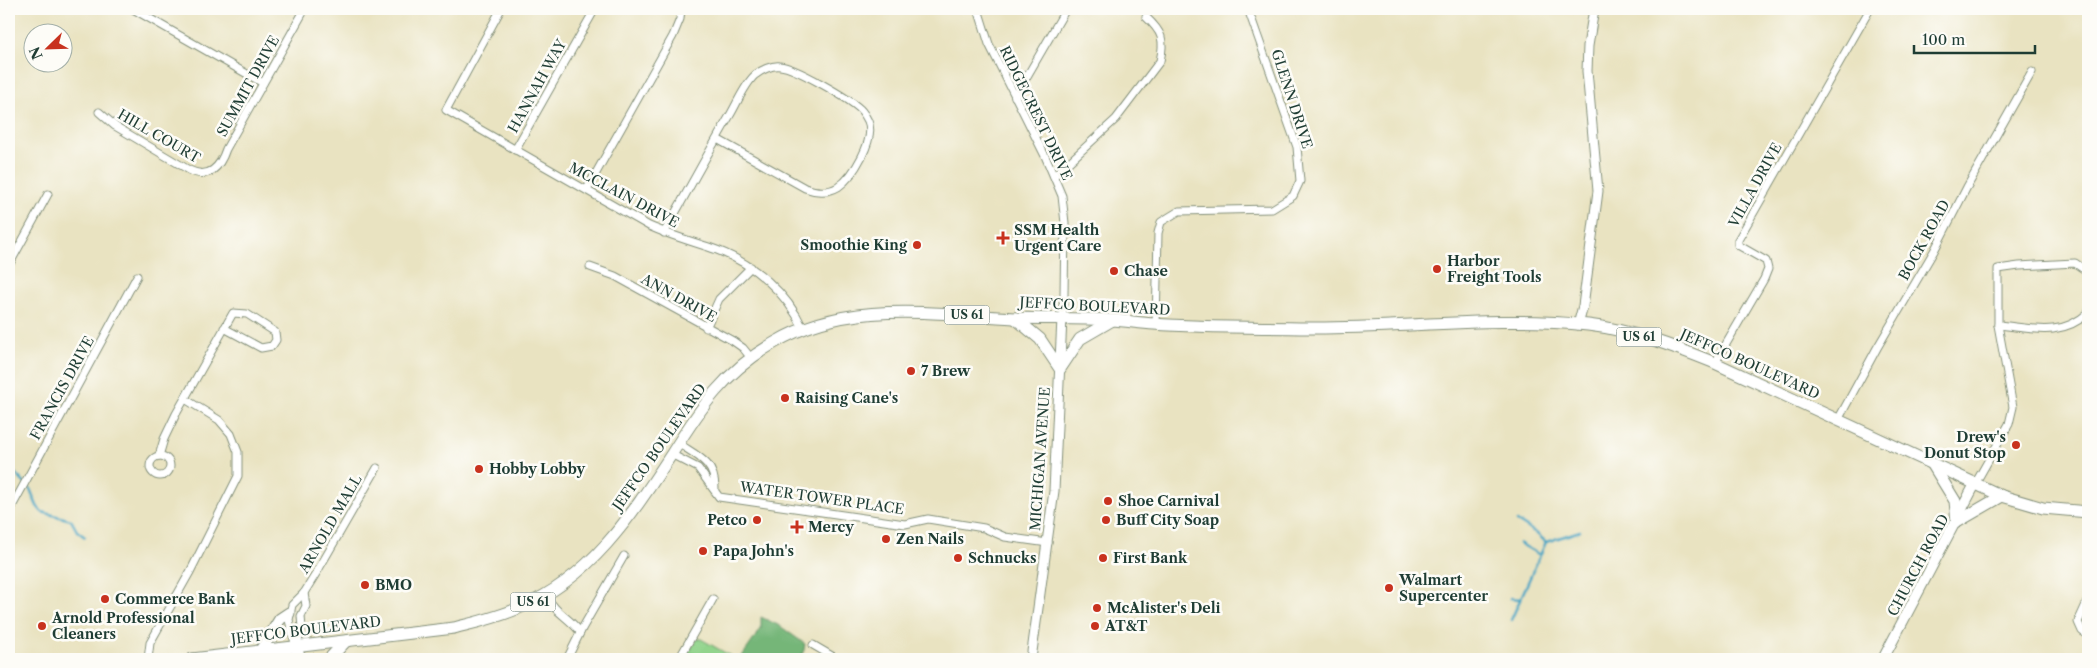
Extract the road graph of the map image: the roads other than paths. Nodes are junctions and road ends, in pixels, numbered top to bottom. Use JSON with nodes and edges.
{"nodes":[{"id":1,"x":133,"y":9,"type":"edge"},
{"id":2,"x":305,"y":9,"type":"edge"},
{"id":3,"x":501,"y":9,"type":"edge"},
{"id":4,"x":595,"y":9,"type":"edge"},
{"id":5,"x":681,"y":9,"type":"edge"},
{"id":6,"x":978,"y":9,"type":"edge"},
{"id":7,"x":1066,"y":9,"type":"edge"},
{"id":8,"x":1248,"y":9,"type":"edge"},
{"id":9,"x":1594,"y":9,"type":"edge"},
{"id":10,"x":1870,"y":9,"type":"edge"},
{"id":11,"x":1146,"y":17,"type":"dead end"},
{"id":12,"x":2032,"y":72,"type":"dead end"},
{"id":13,"x":263,"y":83,"type":"junction"},
{"id":14,"x":1015,"y":97,"type":"junction"},
{"id":15,"x":99,"y":112,"type":"dead end"},
{"id":16,"x":2088,"y":113,"type":"edge"},
{"id":17,"x":2088,"y":126,"type":"edge"},
{"id":18,"x":717,"y":138,"type":"junction"},
{"id":19,"x":515,"y":150,"type":"junction"},
{"id":20,"x":210,"y":172,"type":"joint"},
{"id":21,"x":1054,"y":176,"type":"junction"},
{"id":22,"x":587,"y":189,"type":"junction"},
{"id":23,"x":48,"y":194,"type":"dead end"},
{"id":24,"x":664,"y":233,"type":"junction"},
{"id":25,"x":9,"y":265,"type":"edge"},
{"id":26,"x":590,"y":267,"type":"dead end"},
{"id":27,"x":751,"y":267,"type":"junction"},
{"id":28,"x":2088,"y":272,"type":"edge"},
{"id":29,"x":137,"y":276,"type":"dead end"},
{"id":30,"x":2088,"y":313,"type":"edge"},
{"id":31,"x":1015,"y":318,"type":"junction"},
{"id":32,"x":1062,"y":318,"type":"junction"},
{"id":33,"x":1111,"y":320,"type":"junction"},
{"id":34,"x":1156,"y":324,"type":"junction"},
{"id":35,"x":1578,"y":325,"type":"junction"},
{"id":36,"x":1998,"y":325,"type":"junction"},
{"id":37,"x":224,"y":328,"type":"junction"},
{"id":38,"x":706,"y":328,"type":"junction"},
{"id":39,"x":803,"y":328,"type":"junction"},
{"id":40,"x":751,"y":358,"type":"junction"},
{"id":41,"x":1715,"y":363,"type":"junction"},
{"id":42,"x":1060,"y":369,"type":"junction"},
{"id":43,"x":185,"y":399,"type":"junction"},
{"id":44,"x":1838,"y":420,"type":"junction"},
{"id":45,"x":678,"y":443,"type":"junction"},
{"id":46,"x":671,"y":454,"type":"junction"},
{"id":47,"x":159,"y":456,"type":"dead end"},
{"id":48,"x":1932,"y":463,"type":"junction"},
{"id":49,"x":377,"y":468,"type":"dead end"},
{"id":50,"x":1975,"y":484,"type":"junction"},
{"id":51,"x":715,"y":488,"type":"junction"},
{"id":52,"x":2002,"y":496,"type":"junction"},
{"id":53,"x":9,"y":512,"type":"edge"},
{"id":54,"x":2088,"y":512,"type":"edge"},
{"id":55,"x":1957,"y":522,"type":"junction"},
{"id":56,"x":1048,"y":543,"type":"junction"},
{"id":57,"x":624,"y":556,"type":"dead end"},
{"id":58,"x":304,"y":593,"type":"junction"},
{"id":59,"x":546,"y":596,"type":"junction"},
{"id":60,"x":713,"y":599,"type":"dead end"},
{"id":61,"x":2088,"y":600,"type":"edge"},
{"id":62,"x":290,"y":613,"type":"junction"},
{"id":63,"x":580,"y":632,"type":"junction"},
{"id":64,"x":2088,"y":635,"type":"edge"},
{"id":65,"x":346,"y":642,"type":"junction"},
{"id":66,"x":813,"y":645,"type":"dead end"},
{"id":67,"x":296,"y":647,"type":"junction"},
{"id":68,"x":262,"y":650,"type":"junction"},
{"id":69,"x":148,"y":659,"type":"edge"},
{"id":70,"x":192,"y":659,"type":"edge"},
{"id":71,"x":272,"y":659,"type":"edge"},
{"id":72,"x":300,"y":659,"type":"edge"},
{"id":73,"x":329,"y":659,"type":"edge"},
{"id":74,"x":567,"y":659,"type":"edge"},
{"id":75,"x":679,"y":659,"type":"edge"},
{"id":76,"x":837,"y":659,"type":"edge"},
{"id":77,"x":1031,"y":659,"type":"edge"},
{"id":78,"x":1883,"y":659,"type":"edge"}],
"edges":[{"from":1,"to":13,"type":"street"},
{"from":2,"to":13,"type":"street","name":"SUMMIT DRIVE"},
{"from":3,"to":19,"type":"street","name":"MCCLAIN DRIVE"},
{"from":4,"to":19,"type":"street","name":"HANNAH WAY"},
{"from":5,"to":22,"type":"street"},
{"from":6,"to":14,"type":"street","name":"RIDGECREST DRIVE"},
{"from":7,"to":14,"type":"street"},
{"from":8,"to":34,"type":"street","name":"GLENN DRIVE"},
{"from":9,"to":35,"type":"street"},
{"from":10,"to":41,"type":"street","name":"VILLA DRIVE"},
{"from":11,"to":21,"type":"street"},
{"from":12,"to":44,"type":"street","name":"BOCK ROAD"},
{"from":13,"to":20,"type":"street","name":"SUMMIT DRIVE"},
{"from":14,"to":21,"type":"street","name":"RIDGECREST DRIVE"},
{"from":15,"to":20,"type":"street","name":"HILL COURT"},
{"from":16,"to":17,"type":"street"},
{"from":18,"to":18,"type":"street"},
{"from":18,"to":24,"type":"street"},
{"from":19,"to":22,"type":"street","name":"MCCLAIN DRIVE"},
{"from":21,"to":32,"type":"street","name":"RIDGECREST DRIVE"},
{"from":22,"to":24,"type":"street","name":"MCCLAIN DRIVE"},
{"from":23,"to":25,"type":"street"},
{"from":24,"to":27,"type":"street","name":"MCCLAIN DRIVE"},
{"from":26,"to":38,"type":"street","name":"ANN DRIVE"},
{"from":27,"to":38,"type":"street"},
{"from":27,"to":39,"type":"street","name":"MCCLAIN DRIVE"},
{"from":28,"to":36,"type":"street"},
{"from":29,"to":53,"type":"street","name":"FRANCIS DRIVE"},
{"from":30,"to":36,"type":"street"},
{"from":31,"to":32,"type":"main road","name":"JEFFCO BOULEVARD","number":"US 61"},
{"from":31,"to":39,"type":"main road","name":"JEFFCO BOULEVARD","number":"US 61"},
{"from":31,"to":42,"type":"main road"},
{"from":32,"to":33,"type":"main road","name":"JEFFCO BOULEVARD","number":"US 61"},
{"from":32,"to":42,"type":"street","name":"MICHIGAN AVENUE"},
{"from":33,"to":34,"type":"main road","name":"JEFFCO BOULEVARD","number":"US 61"},
{"from":33,"to":42,"type":"main road"},
{"from":34,"to":35,"type":"main road","name":"JEFFCO BOULEVARD","number":"US 61"},
{"from":35,"to":41,"type":"main road","name":"JEFFCO BOULEVARD","number":"US 61"},
{"from":36,"to":50,"type":"street"},
{"from":37,"to":37,"type":"street"},
{"from":37,"to":43,"type":"street"},
{"from":38,"to":40,"type":"street","name":"ANN DRIVE"},
{"from":39,"to":40,"type":"main road","name":"JEFFCO BOULEVARD","number":"US 61"},
{"from":40,"to":45,"type":"main road","name":"JEFFCO BOULEVARD","number":"US 61"},
{"from":41,"to":44,"type":"main road","name":"JEFFCO BOULEVARD","number":"US 61"},
{"from":42,"to":56,"type":"street","name":"MICHIGAN AVENUE"},
{"from":43,"to":47,"type":"street"},
{"from":43,"to":69,"type":"street"},
{"from":44,"to":48,"type":"main road","name":"JEFFCO BOULEVARD","number":"US 61"},
{"from":45,"to":46,"type":"main road","name":"JEFFCO BOULEVARD","number":"US 61"},
{"from":45,"to":51,"type":"street"},
{"from":46,"to":51,"type":"street","name":"WATER TOWER PLACE"},
{"from":46,"to":59,"type":"main road","name":"JEFFCO BOULEVARD","number":"US 61"},
{"from":48,"to":50,"type":"main road","name":"JEFFCO BOULEVARD","number":"US 61"},
{"from":48,"to":55,"type":"main road"},
{"from":49,"to":58,"type":"street","name":"ARNOLD MALL"},
{"from":50,"to":52,"type":"main road","name":"JEFFCO BOULEVARD","number":"US 61"},
{"from":50,"to":55,"type":"main road","name":"CHURCH ROAD"},
{"from":51,"to":56,"type":"street","name":"WATER TOWER PLACE"},
{"from":52,"to":54,"type":"main road","name":"JEFFCO BOULEVARD","number":"US 61"},
{"from":52,"to":55,"type":"main road"},
{"from":55,"to":78,"type":"main road","name":"CHURCH ROAD"},
{"from":56,"to":77,"type":"street","name":"MICHIGAN AVENUE"},
{"from":57,"to":63,"type":"street"},
{"from":58,"to":62,"type":"street","name":"ARNOLD MALL"},
{"from":58,"to":67,"type":"street","name":"ARNOLD MALL"},
{"from":59,"to":63,"type":"street"},
{"from":59,"to":65,"type":"main road","name":"JEFFCO BOULEVARD","number":"US 61"},
{"from":60,"to":75,"type":"street"},
{"from":61,"to":64,"type":"street"},
{"from":62,"to":67,"type":"street"},
{"from":62,"to":68,"type":"main road"},
{"from":63,"to":74,"type":"street"},
{"from":65,"to":67,"type":"main road","name":"JEFFCO BOULEVARD","number":"US 61"},
{"from":65,"to":73,"type":"main road"},
{"from":66,"to":76,"type":"street"},
{"from":67,"to":68,"type":"main road","name":"JEFFCO BOULEVARD","number":"US 61"},
{"from":67,"to":72,"type":"main road"},
{"from":68,"to":70,"type":"main road","name":"JEFFCO BOULEVARD","number":"US 61"},
{"from":68,"to":71,"type":"main road"}]}
